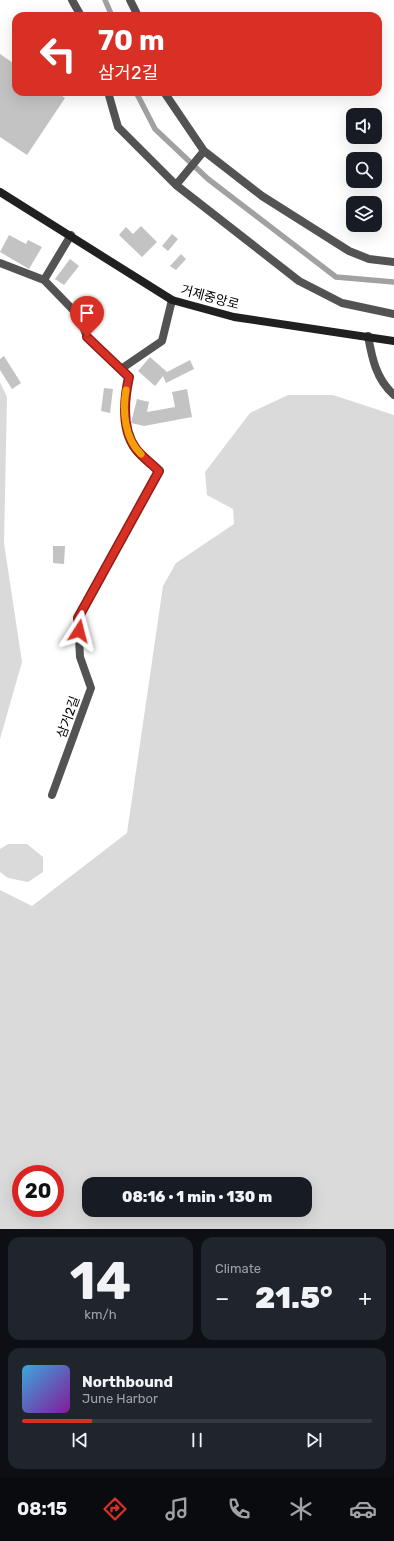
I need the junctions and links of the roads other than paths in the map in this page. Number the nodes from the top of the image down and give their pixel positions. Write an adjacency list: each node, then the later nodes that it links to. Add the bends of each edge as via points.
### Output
1 (72, 0): 3 (lane)
2 (130, 0): 4 (lane)
3 (79, 12)
4 (136, 12)
5 (109, 96): 8 (lane, via 118,127)
6 (167, 96): 7 (lane)
7 (204, 151): 8 (lane); 11 (lane, via 262,196 343,247 369,260)
8 (176, 185): 15 (lane, via 299,281 342,303)
9 (0, 192): 10 (main road, 거제중앙로)
10 (71, 235): 13 (lane); 14 (main road, 거제중앙로)
11 (394, 262)
12 (0, 263): 13 (lane, 삼거2길)
13 (44, 280): 18 (lane, 삼거2길, via 79,316 87,337)
14 (172, 300): 16 (main road, 거제중앙로, via 234,317); 18 (lane, via 162,342)
15 (394, 314)
16 (368, 336): 17 (main road, 거제중앙로); 19 (lane, via 373,364)
17 (394, 340)
18 (121, 369): 20 (lane, 삼거2길, via 129,377 124,400 127,430 136,449 159,471 78,618 80,657 91,688)
19 (394, 395)
20 (52, 794)

